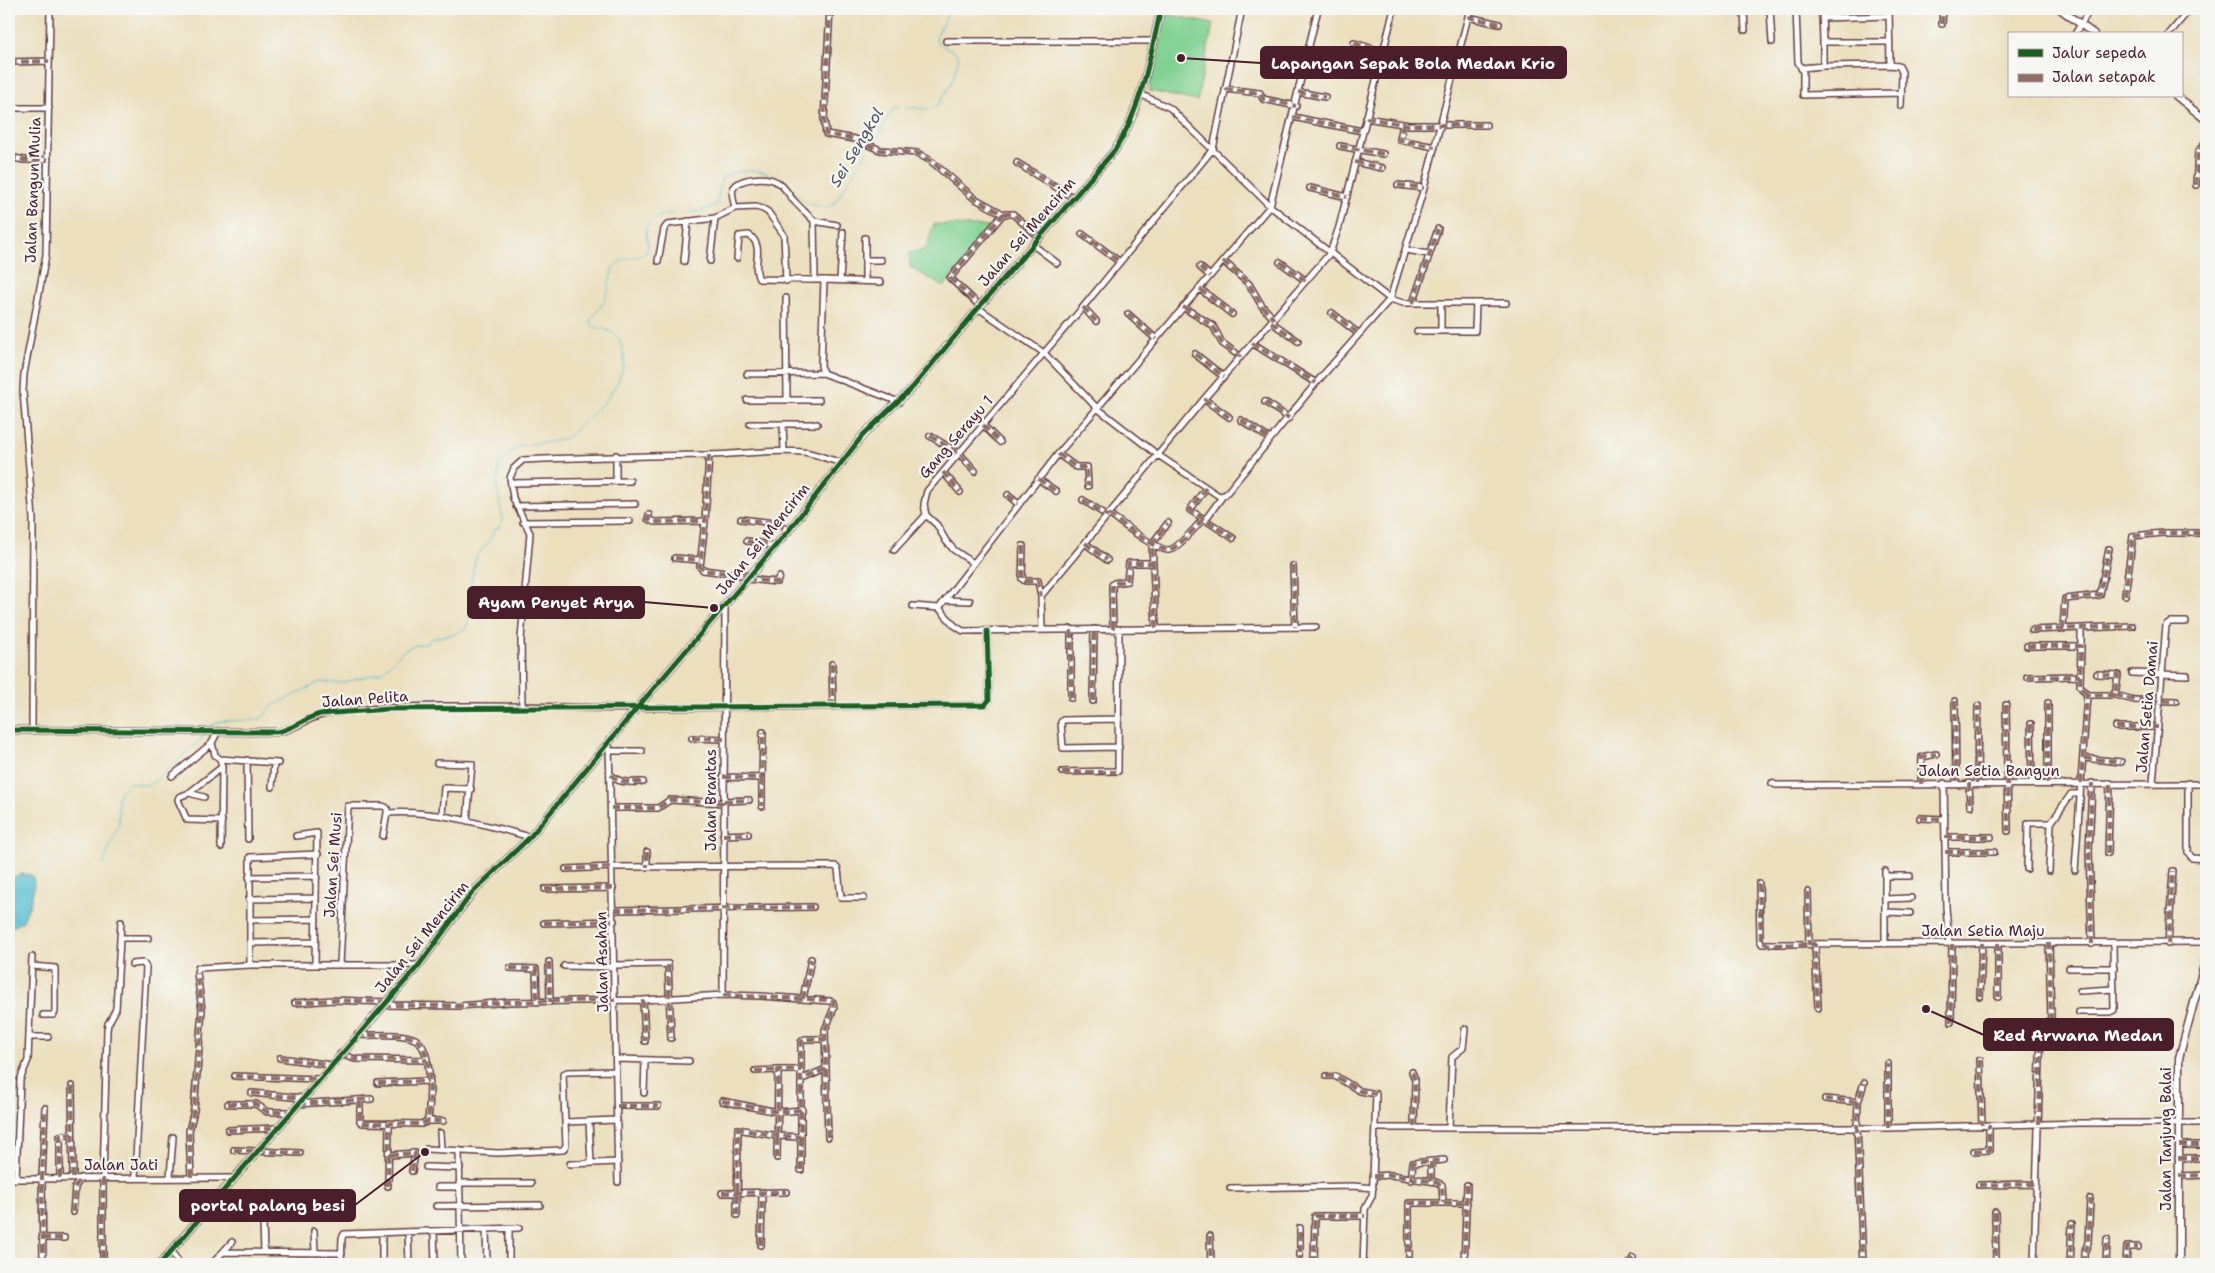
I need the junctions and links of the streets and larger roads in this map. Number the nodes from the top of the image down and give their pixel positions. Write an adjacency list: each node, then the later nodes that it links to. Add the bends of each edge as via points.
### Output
1 (50, 9): 36 (street, Jalan Bangun Mulia)
2 (830, 9): 82 (street, via 825,132 828,136 855,139 872,148 917,154 931,161 974,198)
3 (1162, 9): 28 (street, Jalan Sei Mencirim)
4 (1242, 9): 44 (street)
5 (1318, 9): 38 (street)
6 (1394, 9): 33 (street)
7 (1470, 9): 18 (street)
8 (1744, 9): 23 (street)
9 (1770, 9): 29 (street)
10 (1796, 9): 41 (street)
11 (1822, 9): 19 (street)
12 (1889, 9): 17 (street)
13 (1944, 9): 21 (street)
14 (2060, 9): 22 (street)
15 (2090, 9): 22 (street)
16 (2190, 9): 26 (street)
17 (1889, 16): 19 (street); 31 (street)
18 (1468, 17): 20 (street); 61 (street)
19 (1822, 18): 30 (street)
20 (1499, 24)
21 (1942, 24)
22 (2081, 24): 24 (street); 25 (street)
23 (1745, 30)
24 (2077, 32)
25 (2091, 32)
26 (2170, 32)
27 (946, 41): 28 (street)
28 (1154, 41): 47 (street, Jalan Sei Mencirim)
29 (1772, 42)
30 (1823, 42): 31 (street); 40 (street)
31 (1889, 42): 39 (street)
32 (1354, 43): 33 (street)
33 (1384, 52): 34 (street); 57 (street)
34 (1426, 57)
35 (1270, 59): 38 (street)
36 (49, 61): 37 (street); 55 (street, Jalan Bangun Mulia)
37 (10, 62)
38 (1305, 64): 45 (street)
39 (1890, 65): 40 (street); 46 (street, via 1901,69)
40 (1823, 66): 41 (street)
41 (1801, 68): 48 (street)
42 (2206, 81): 43 (street)
43 (2206, 89)
44 (1225, 90): 52 (street, via 1260,93 1262,99); 66 (street)
45 (1298, 92): 49 (street); 52 (street)
46 (1900, 93): 48 (street); 53 (street)
47 (1140, 94): 66 (street, via 1170,108); 79 (street, Jalan Sei Mencirim, via 1115,150)
48 (1803, 95): 51 (street)
49 (1325, 97)
50 (2179, 98): 58 (street)
51 (1803, 103)
52 (1296, 106): 56 (street)
53 (1901, 106)
54 (9, 108): 55 (street)
55 (48, 108): 70 (street, Jalan Bangun Mulia)
56 (1293, 117): 62 (street); 80 (street)
57 (1366, 118): 59 (street); 62 (street)
58 (2206, 119)
59 (1403, 124): 61 (street); 65 (street, via 1400,140)
60 (1486, 125): 61 (street)
61 (1439, 126): 65 (street)
62 (1362, 131): 67 (street)
63 (2206, 141): 75 (street, via 2198,152)
64 (1340, 146): 67 (street)
65 (1435, 147): 77 (street)
66 (1213, 149): 80 (street); 103 (street, Gang Serayu 1)
67 (1358, 149): 68 (street); 71 (street)
68 (1383, 154)
69 (9, 157): 70 (street)
70 (48, 160): 261 (street, Jalan Bangun Mulia, via 46,255 23,391 33,519)
71 (1355, 162): 73 (street); 78 (street)
72 (1017, 163): 79 (street)
73 (1382, 168)
74 (1398, 185): 77 (street)
75 (2196, 185)
76 (1310, 188): 78 (street)
77 (1424, 188): 93 (street)
78 (1346, 197): 94 (street)
79 (1074, 198): 90 (street, Jalan Sei Mencirim)
80 (1270, 206): 94 (street); 102 (street)
81 (735, 208): 83 (street); 85 (street, via 732,192 735,186 755,179 774,180); 108 (street, via 763,209 782,231)
82 (1004, 214): 90 (street, via 1013,214); 122 (street, via 950,278)
83 (715, 218): 84 (street); 101 (street)
84 (688, 221): 97 (street, via 665,226); 100 (street)
85 (814, 221): 86 (street); 109 (street)
86 (837, 225)
87 (1438, 229): 95 (street)
88 (842, 232): 111 (street)
89 (1082, 234): 103 (street)
90 (1039, 237): 92 (street, Jalan Sei Mencirim)
91 (865, 238): 98 (street)
92 (1033, 245): 105 (street); 122 (street, Jalan Sei Mencirim)
93 (1407, 250): 95 (street); 117 (street)
94 (1330, 254): 113 (street); 117 (street)
95 (1428, 254): 118 (street)
96 (737, 258): 108 (street, via 739,236 749,235 758,247 759,279)
97 (658, 260)
98 (865, 260): 99 (street); 112 (street)
99 (881, 260)
100 (684, 261)
101 (710, 261)
102 (1223, 261): 107 (street); 129 (street, via 1245,280)
103 (1120, 262): 123 (street, Gang Serayu 1)
104 (1280, 262): 113 (street)
105 (1058, 263)
106 (1200, 266): 107 (street)
107 (1210, 276): 115 (street)
108 (786, 280): 109 (street)
109 (815, 280): 110 (street)
110 (824, 280): 111 (street); 140 (street, via 821,366)
111 (840, 280): 112 (street)
112 (864, 281): 114 (street)
113 (1306, 281): 129 (street)
114 (881, 282)
115 (1200, 288): 124 (street); 127 (street)
116 (786, 298): 139 (street)
117 (1390, 300): 118 (street); 132 (street)
118 (1413, 303): 121 (street)
119 (1476, 303): 120 (street); 121 (street); 131 (street, via 1476,331)
120 (1506, 303)
121 (1441, 304): 131 (street)
122 (979, 307): 136 (street); 148 (street, Jalan Sei Mencirim)
123 (1083, 307): 128 (street); 136 (street, Gang Serayu 1)
124 (1183, 307): 133 (street); 138 (street, via 1213,326 1222,342)
125 (1332, 313): 132 (street)
126 (1128, 314): 133 (street)
127 (1232, 314)
128 (1096, 320)
129 (1272, 320): 134 (street); 135 (street)
130 (1417, 331): 131 (street)
131 (1441, 331)
132 (1359, 334): 143 (street)
133 (1156, 339): 150 (street)
134 (1298, 341)
135 (1252, 344): 138 (street); 143 (street)
136 (1044, 353): 150 (street); 157 (street, Gang Serayu 1)
137 (1195, 354): 142 (street)
138 (1241, 357): 142 (street)
139 (786, 373): 140 (street); 141 (street); 146 (street)
140 (824, 373): 148 (street)
141 (747, 374)
142 (1224, 377): 144 (street)
143 (1316, 383): 152 (street)
144 (1204, 399): 151 (street); 166 (street)
145 (747, 400): 146 (street)
146 (787, 400): 147 (street)
147 (819, 400)
148 (899, 402): 167 (street, Jalan Sei Mencirim, via 864,435)
149 (1265, 402): 152 (street)
150 (1097, 408): 163 (street); 166 (street)
151 (1229, 417)
152 (1289, 418): 159 (street)
153 (1241, 420): 159 (street)
154 (750, 424): 155 (street)
155 (783, 424): 156 (street); 161 (street)
156 (817, 424)
157 (983, 425): 160 (street); 162 (street, Gang Serayu 1)
158 (930, 436): 162 (street)
159 (1270, 439): 179 (street)
160 (1000, 442)
161 (784, 451): 165 (street); 167 (street, via 814,453 826,460)
162 (959, 453): 168 (street); 169 (street, Gang Serayu 1)
163 (1058, 454): 170 (street); 174 (street, via 1076,467 1087,467)
164 (616, 455): 165 (street); 171 (street); 173 (street, via 523,460 514,468)
165 (709, 455): 191 (street)
166 (1158, 455): 175 (street); 187 (street)
167 (843, 462): 195 (street, Jalan Sei Mencirim)
168 (975, 471)
169 (943, 472): 177 (street); 186 (street, Gang Serayu 1, via 926,491)
170 (1038, 479): 176 (street); 182 (street)
171 (616, 481): 172 (street); 173 (street)
172 (630, 481)
173 (510, 483): 184 (street)
174 (1088, 486)
175 (1206, 488): 179 (street); 189 (street, via 1190,510)
176 (1056, 491)
177 (960, 492)
178 (1008, 495): 182 (street)
179 (1222, 497): 189 (street)
180 (1083, 500): 187 (street)
181 (635, 504): 184 (street)
182 (1018, 504): 208 (street)
183 (2206, 504): 190 (street)
184 (516, 506): 192 (street)
185 (649, 515): 191 (street, via 648,519 654,522)
186 (926, 515): 204 (street); 208 (street, via 954,550)
187 (1108, 515): 199 (street); 200 (street)
188 (740, 519): 195 (street, via 774,523)
189 (1204, 519): 197 (street); 200 (street, via 1170,550)
190 (2206, 520)
191 (705, 521): 206 (street)
192 (523, 522): 193 (street); 254 (street, via 530,533 530,546 521,639)
193 (630, 522)
194 (1168, 523): 200 (street)
195 (790, 530): 201 (street, Jalan Sei Mencirim)
196 (2206, 533): 213 (street, via 2133,536)
197 (1233, 538)
198 (747, 541): 201 (street)
199 (1085, 543): 207 (street); 214 (street)
200 (1152, 544): 209 (street)
201 (775, 546): 211 (street, Jalan Sei Mencirim)
202 (1024, 546): 214 (street, via 1022,579 1038,581)
203 (2109, 549): 229 (street, via 2100,595 2065,599)
204 (894, 550)
205 (675, 558): 206 (street)
206 (700, 560): 211 (street, via 701,569)
207 (1107, 560)
208 (972, 562): 215 (street)
209 (1152, 563): 222 (street); 228 (street, via 1129,563 1127,581 1112,585)
210 (1293, 566): 223 (street)
211 (748, 578): 212 (street, via 777,582); 217 (street, Jalan Sei Mencirim)
212 (779, 578)
213 (2126, 595)
214 (1041, 596): 225 (street)
215 (945, 600): 216 (street); 219 (street)
216 (970, 601)
217 (725, 606): 251 (street, Jalan Brantas); 255 (street, Jalan Sei Mencirim)
218 (913, 606): 219 (street)
219 (939, 608): 232 (street, via 958,629)
220 (2186, 622): 238 (street, Jalan Setia Damai, via 2166,625)
221 (2132, 626): 230 (street)
222 (1156, 628): 223 (street); 228 (street)
223 (1294, 628): 224 (street)
224 (1316, 628)
225 (1042, 629): 226 (street); 232 (street)
226 (1072, 629): 227 (street); 244 (street)
227 (1094, 629): 228 (street); 245 (street)
228 (1116, 629): 256 (street)
229 (2063, 629): 230 (street); 231 (street)
230 (2081, 629): 234 (street)
231 (2032, 630)
232 (987, 631): 253 (street, via 989,700 985,706)
233 (2027, 646): 234 (street)
234 (2081, 646): 240 (street)
235 (832, 664): 253 (street)
236 (2132, 673): 238 (street)
237 (2097, 674): 243 (street, via 2120,675)
238 (2162, 674): 239 (street); 247 (street, Jalan Setia Damai)
239 (2187, 675)
240 (2080, 676): 241 (street); 242 (street, via 2080,686)
241 (2028, 677)
242 (2087, 695): 243 (street); 272 (street)
243 (2115, 695): 247 (street)
244 (1071, 698)
245 (1093, 701)
246 (1955, 701): 286 (street)
247 (2160, 701): 248 (street); 259 (street, Jalan Setia Damai)
248 (2176, 701)
249 (2048, 703): 291 (street)
250 (2006, 705): 289 (street)
251 (725, 706): 253 (street); 255 (street); 265 (street, Jalan Brantas)
252 (1978, 706): 288 (street)
253 (833, 707)
254 (522, 708): 255 (street, Jalan Pelita); 262 (street, Jalan Pelita, via 388,708 330,712 310,717 281,732)
255 (637, 708): 266 (street, Jalan Sei Mencirim)
256 (1119, 719): 268 (street); 268 (street, via 1061,722 1063,748)
257 (2031, 724): 290 (street)
258 (2116, 727): 259 (street)
259 (2158, 727): 295 (street, Jalan Setia Damai)
260 (9, 730): 261 (street, Jalan Pelita)
261 (32, 730): 262 (street, Jalan Pelita)
262 (218, 731): 267 (street)
263 (763, 732): 282 (street)
264 (692, 738): 265 (street)
265 (724, 739): 281 (street, Jalan Brantas)
266 (609, 742): 269 (street, Jalan Asahan); 321 (street, Jalan Sei Mencirim)
267 (212, 743): 273 (street, via 215,755); 280 (street)
268 (1119, 746): 278 (street, via 1119,769 1116,772)
269 (611, 751): 270 (street); 279 (street, Jalan Asahan)
270 (642, 751)
271 (1936, 754): 297 (street, via 1922,757)
272 (2084, 758): 275 (street); 292 (street)
273 (220, 759): 274 (street); 277 (street)
274 (247, 760): 299 (street, via 276,763); 324 (street)
275 (2120, 762)
276 (437, 764): 300 (street, via 472,764)
277 (222, 767): 301 (street); 313 (street)
278 (1062, 772)
279 (611, 775): 283 (street, via 617,780); 308 (street, Jalan Asahan)
280 (172, 776)
281 (723, 777): 282 (street); 305 (street, Jalan Brantas)
282 (762, 778): 306 (street)
283 (643, 782)
284 (1772, 783): 297 (street, Jalan Setia Bangun)
285 (1944, 783): 286 (street, Jalan Setia Bangun); 297 (street, Jalan Setia Bangun); 312 (street)
286 (1956, 783): 287 (street, Jalan Setia Bangun)
287 (1969, 783): 288 (street, Jalan Setia Bangun); 307 (street)
288 (1977, 783): 289 (street, Jalan Setia Bangun)
289 (2006, 783): 290 (street, Jalan Setia Bangun); 316 (street)
290 (2032, 783): 291 (street, Jalan Setia Bangun)
291 (2048, 783): 292 (street, Jalan Setia Bangun)
292 (2081, 783): 293 (street, Jalan Setia Bangun); 302 (street)
293 (2092, 783): 294 (street, Jalan Setia Bangun); 372 (street, via 2089,851)
294 (2110, 783): 295 (street, Jalan Setia Bangun); 329 (street)
295 (2153, 783): 296 (street, Jalan Setia Bangun)
296 (2188, 783): 298 (street, Jalan Setia Bangun); 331 (street, via 2188,852 2192,858)
297 (1921, 784)
298 (2206, 784)
299 (272, 787)
300 (470, 789): 310 (street, via 444,788); 314 (street)
301 (189, 793): 303 (street); 313 (street, via 178,800 187,820)
302 (2080, 794): 315 (street, via 2071,794); 338 (street)
303 (204, 796)
304 (749, 800): 305 (street)
305 (724, 802): 308 (street, via 670,800 658,808); 318 (street, Jalan Brantas)
306 (762, 806)
307 (1970, 806)
308 (611, 808): 333 (street, Jalan Asahan)
309 (387, 812): 310 (street, Jalan Sei Musi); 320 (street); 382 (street, Jalan Sei Musi, via 383,806 352,805 346,809)
310 (442, 816): 314 (street, Jalan Sei Musi)
311 (1920, 818): 312 (street)
312 (1944, 819): 322 (street)
313 (222, 821): 325 (street)
314 (467, 821): 321 (street, Jalan Sei Musi)
315 (2051, 823): 336 (street, via 2028,823); 337 (street)
316 (2008, 830)
317 (748, 834): 318 (street)
318 (723, 835): 332 (street, Jalan Brantas)
319 (296, 836): 330 (street, via 317,833)
320 (383, 836)
321 (530, 837): 384 (street, Jalan Sei Mencirim, via 472,893)
322 (1945, 837): 323 (street); 327 (street)
323 (1991, 838)
324 (248, 839)
325 (221, 847)
326 (647, 852): 334 (street)
327 (1945, 852): 328 (street); 371 (street)
328 (1994, 852)
329 (2108, 853)
330 (318, 854): 340 (street); 342 (street, via 252,856 249,859)
331 (2206, 859)
332 (724, 866): 334 (street); 348 (street, via 835,866 841,898); 353 (street, Jalan Brantas)
333 (613, 867): 334 (street); 335 (street); 344 (street, Jalan Asahan)
334 (647, 867)
335 (566, 869)
336 (2027, 869)
337 (2049, 870)
338 (2075, 870)
339 (2173, 871): 374 (street)
340 (317, 876): 342 (street); 347 (street)
341 (1910, 876): 351 (street, via 1885,873)
342 (249, 877): 350 (street)
343 (1758, 884): 375 (street, Jalan Setia Maju, via 1760,942)
344 (614, 888): 345 (street); 354 (street, Jalan Asahan)
345 (545, 889)
346 (1808, 892): 375 (street)
347 (316, 898): 350 (street); 357 (street)
348 (864, 898)
349 (1911, 898): 351 (street)
350 (250, 899): 358 (street)
351 (1885, 899): 355 (street)
352 (814, 907): 353 (street)
353 (723, 908): 354 (street); 393 (street, Jalan Brantas)
354 (614, 910): 359 (street, Jalan Asahan)
355 (1885, 912): 356 (street); 370 (street)
356 (1910, 913)
357 (316, 919): 358 (street); 364 (street)
358 (250, 920): 366 (street)
359 (614, 921): 361 (street); 387 (street, Jalan Asahan)
360 (121, 922): 362 (street)
361 (544, 924)
362 (120, 938): 363 (street); 508 (street, via 116,1009 107,1030)
363 (148, 938)
364 (314, 942): 366 (street); 381 (street)
365 (2206, 942): 374 (street, Jalan Setia Maju)
366 (250, 943): 383 (street)
367 (1982, 943): 368 (street, Jalan Setia Maju); 371 (street, Jalan Setia Maju); 394 (street)
368 (1998, 943): 369 (street, Jalan Setia Maju); 395 (street)
369 (2049, 943): 372 (street, Jalan Setia Maju); 462 (street, via 2051,1018 2041,1026)
370 (1885, 944): 371 (street, Jalan Setia Maju); 375 (street, Jalan Setia Maju)
371 (1950, 944): 407 (street)
372 (2092, 944): 373 (street, Jalan Setia Maju)
373 (2113, 944): 374 (street, Jalan Setia Maju); 390 (street)
374 (2168, 944)
375 (1812, 945): 404 (street)
376 (32, 957): 385 (street)
377 (2206, 958): 460 (street, Jalan Tanjung Balai, via 2179,1058)
378 (811, 959): 397 (street)
379 (549, 962): 401 (street)
380 (132, 964): 509 (street, via 143,963 146,966)
381 (315, 964): 382 (street); 383 (street)
382 (340, 964): 384 (street)
383 (250, 965): 504 (street, via 204,966 197,971 202,1010 194,1110 189,1131)
384 (419, 965): 403 (street, Jalan Sei Mencirim)
385 (32, 966): 406 (street, via 56,968 55,1012); 410 (street)
386 (564, 966): 387 (street)
387 (614, 966): 396 (street, via 668,964); 398 (street, Jalan Asahan)
388 (510, 968): 400 (street, via 536,969)
389 (2069, 968): 390 (street)
390 (2114, 968): 391 (street)
391 (2114, 989): 392 (street); 405 (street, via 2113,1011)
392 (2080, 991)
393 (723, 995): 396 (street); 397 (street)
394 (1980, 996)
395 (1998, 997)
396 (669, 998): 399 (street); 412 (street)
397 (803, 999): 413 (street, via 833,1002)
398 (615, 1000): 399 (street); 401 (street); 417 (street, Jalan Asahan)
399 (644, 1000): 414 (street)
400 (537, 1002): 401 (street); 403 (street, via 430,1006)
401 (550, 1002)
402 (295, 1003): 403 (street, via 332,1000)
403 (385, 1004): 409 (street, Jalan Sei Mencirim)
404 (1818, 1008)
405 (2079, 1012)
406 (43, 1015)
407 (1950, 1022)
408 (1465, 1029): 466 (street, via 1463,1048 1452,1061)
409 (357, 1035): 415 (street, Jalan Sei Mencirim); 418 (street, via 414,1039 422,1046)
410 (29, 1037): 411 (street); 512 (street, via 28,1060 20,1080)
411 (48, 1037)
412 (671, 1038)
413 (825, 1039): 424 (street); 426 (street, via 801,1041)
414 (645, 1041)
415 (340, 1054): 418 (street, via 355,1058); 422 (street, Jalan Sei Mencirim)
416 (280, 1058): 422 (street)
417 (616, 1059): 419 (street); 427 (street, Jalan Asahan)
418 (427, 1060): 434 (street)
419 (645, 1060): 421 (street); 439 (street)
420 (1980, 1060): 463 (street)
421 (689, 1061)
422 (332, 1064): 432 (street, Jalan Sei Mencirim)
423 (1888, 1064): 470 (street)
424 (826, 1069): 433 (street); 477 (street)
425 (778, 1070): 426 (street); 428 (street); 453 (street)
426 (801, 1070): 433 (street)
427 (616, 1071): 448 (street, Jalan Asahan); 458 (street, via 565,1073)
428 (755, 1071)
429 (1412, 1072): 465 (street, via 1415,1080)
430 (235, 1076): 432 (street)
431 (1326, 1076): 468 (street, via 1335,1076 1360,1091 1375,1093)
432 (319, 1079): 440 (street, Jalan Sei Mencirim)
433 (802, 1079): 451 (street)
434 (428, 1081): 435 (street); 455 (street)
435 (378, 1083)
436 (1864, 1083): 445 (street)
437 (72, 1086): 473 (street)
438 (252, 1093): 440 (street)
439 (644, 1093)
440 (302, 1098): 447 (street, Jalan Sei Mencirim)
441 (371, 1099): 443 (street)
442 (1825, 1099): 445 (street)
443 (360, 1100): 447 (street); 459 (street, via 361,1123)
444 (722, 1101): 453 (street)
445 (1858, 1102): 469 (street)
446 (228, 1104): 452 (street, via 256,1104 270,1112)
447 (298, 1104): 452 (street, Jalan Sei Mencirim)
448 (617, 1106): 449 (street); 454 (street, Jalan Asahan)
449 (658, 1106)
450 (45, 1108): 513 (street)
451 (802, 1110): 453 (street); 476 (street)
452 (290, 1112): 467 (street, Jalan Sei Mencirim)
453 (778, 1112): 474 (street)
454 (617, 1120): 457 (street); 492 (street, Jalan Asahan)
455 (428, 1121): 456 (street); 459 (street, via 421,1124)
456 (443, 1121)
457 (589, 1121): 458 (street); 494 (street)
458 (565, 1122): 484 (street, via 566,1145 563,1150 498,1153)
459 (388, 1123): 487 (street)
460 (2179, 1123): 461 (street); 462 (street); 478 (street, Jalan Tanjung Balai)
461 (2206, 1123)
462 (2039, 1124): 464 (street); 518 (street)
463 (1982, 1125): 464 (street); 470 (street)
464 (1989, 1125): 485 (street, via 1989,1150)
465 (1414, 1127): 466 (street); 468 (street)
466 (1449, 1127): 469 (street)
467 (277, 1128): 471 (street); 483 (street, Jalan Sei Mencirim)
468 (1375, 1128): 501 (street)
469 (1857, 1128): 470 (street); 585 (street)
470 (1888, 1128)
471 (228, 1130)
472 (440, 1133): 481 (street)
473 (72, 1134): 505 (street, via 60,1137); 506 (street)
474 (777, 1136): 476 (street); 488 (street); 527 (street, via 738,1129)
475 (173, 1137): 503 (street)
476 (801, 1137): 498 (street)
477 (828, 1137)
478 (2179, 1145): 479 (street); 489 (street, Jalan Tanjung Balai)
479 (2203, 1145)
480 (427, 1149): 481 (street)
481 (441, 1149): 484 (street)
482 (234, 1150): 483 (street)
483 (258, 1150): 486 (street); 510 (street, Jalan Sei Mencirim)
484 (459, 1150): 497 (street)
485 (1974, 1151)
486 (300, 1153)
487 (390, 1154): 499 (street, via 415,1153); 521 (street)
488 (777, 1158)
489 (2178, 1158): 490 (street); 502 (street, Jalan Tanjung Balai)
490 (2206, 1158)
491 (1444, 1160): 493 (street)
492 (618, 1162): 494 (street); 516 (street, Jalan Asahan)
493 (1431, 1162): 514 (street, via 1413,1163); 515 (street)
494 (591, 1163): 495 (street)
495 (570, 1164)
496 (426, 1167): 497 (street)
497 (460, 1168): 519 (street)
498 (801, 1170)
499 (412, 1171)
500 (2206, 1175): 502 (street)
501 (1374, 1176): 514 (street, via 1391,1175); 525 (street)
502 (2179, 1176): 592 (street, Jalan Tanjung Balai)
503 (170, 1177): 504 (street, Jalan Jati); 509 (street, Jalan Jati)
504 (191, 1177): 510 (street, Jalan Jati)
505 (60, 1178): 506 (street, Jalan Jati); 513 (street, Jalan Jati)
506 (72, 1178): 507 (street, Jalan Jati)
507 (80, 1178): 508 (street, Jalan Jati); 537 (street, via 75,1187)
508 (102, 1178): 509 (street, Jalan Jati); 567 (street)
509 (135, 1178)
510 (233, 1178): 536 (street, Jalan Sei Mencirim)
511 (9, 1179): 512 (street, Jalan Jati)
512 (16, 1179): 513 (street, Jalan Jati)
513 (42, 1179): 554 (street)
514 (1411, 1180): 515 (street)
515 (1431, 1181): 531 (street, via 1442,1185)
516 (618, 1182)
517 (532, 1183): 519 (street)
518 (2036, 1184): 520 (street); 587 (street)
519 (459, 1185): 523 (street); 535 (street)
520 (1979, 1185)
521 (388, 1186)
522 (1468, 1186): 532 (street)
523 (438, 1187)
524 (1230, 1188): 525 (street)
525 (1373, 1188): 541 (street)
526 (722, 1192): 527 (street)
527 (737, 1192): 528 (street); 539 (street)
528 (762, 1192): 529 (street); 558 (street)
529 (786, 1192)
530 (2090, 1199): 589 (street)
531 (1443, 1203): 532 (street); 582 (street, via 1408,1204)
532 (1466, 1203): 583 (street)
533 (540, 1205): 535 (street)
534 (436, 1206): 535 (street)
535 (461, 1206): 548 (street)
536 (208, 1210): 540 (street, via 228,1217); 560 (street, Jalan Sei Mencirim)
537 (74, 1212)
538 (1995, 1212): 586 (street)
539 (737, 1215)
540 (298, 1216)
541 (1365, 1216): 580 (street, via 1315,1216); 581 (street)
542 (263, 1222): 562 (street)
543 (2072, 1224): 588 (street)
544 (519, 1228): 547 (street)
545 (1300, 1228): 579 (street)
546 (486, 1229): 547 (street); 548 (street); 576 (street)
547 (509, 1229): 577 (street)
548 (462, 1230): 551 (street); 575 (street)
549 (314, 1231): 563 (street)
550 (408, 1232): 551 (street); 552 (street); 573 (street)
551 (434, 1232): 574 (street)
552 (382, 1233): 564 (street, via 344,1234); 572 (street)
553 (1210, 1236): 578 (street)
554 (42, 1238): 555 (street); 566 (street)
555 (64, 1238)
556 (2107, 1240): 590 (street)
557 (232, 1242): 561 (street)
558 (761, 1245)
559 (2138, 1247): 591 (street, via 2127,1247)
560 (171, 1250): 568 (street, Jalan Sei Mencirim); 569 (street)
561 (223, 1252): 562 (street); 570 (street)
562 (264, 1252): 563 (street)
563 (315, 1252): 564 (street)
564 (342, 1253): 571 (street)
565 (1633, 1258): 584 (street)
566 (43, 1264)
567 (103, 1264)
568 (160, 1264)
569 (179, 1264)
570 (212, 1264)
571 (341, 1264)
572 (382, 1264)
573 (409, 1264)
574 (435, 1264)
575 (461, 1264)
576 (487, 1264)
577 (509, 1264)
578 (1211, 1264)
579 (1300, 1264)
580 (1314, 1264)
581 (1363, 1264)
582 (1409, 1264)
583 (1464, 1264)
584 (1630, 1264)
585 (1863, 1264)
586 (1996, 1264)
587 (2034, 1264)
588 (2070, 1264)
589 (2084, 1264)
590 (2106, 1264)
591 (2126, 1264)
592 (2179, 1264)

